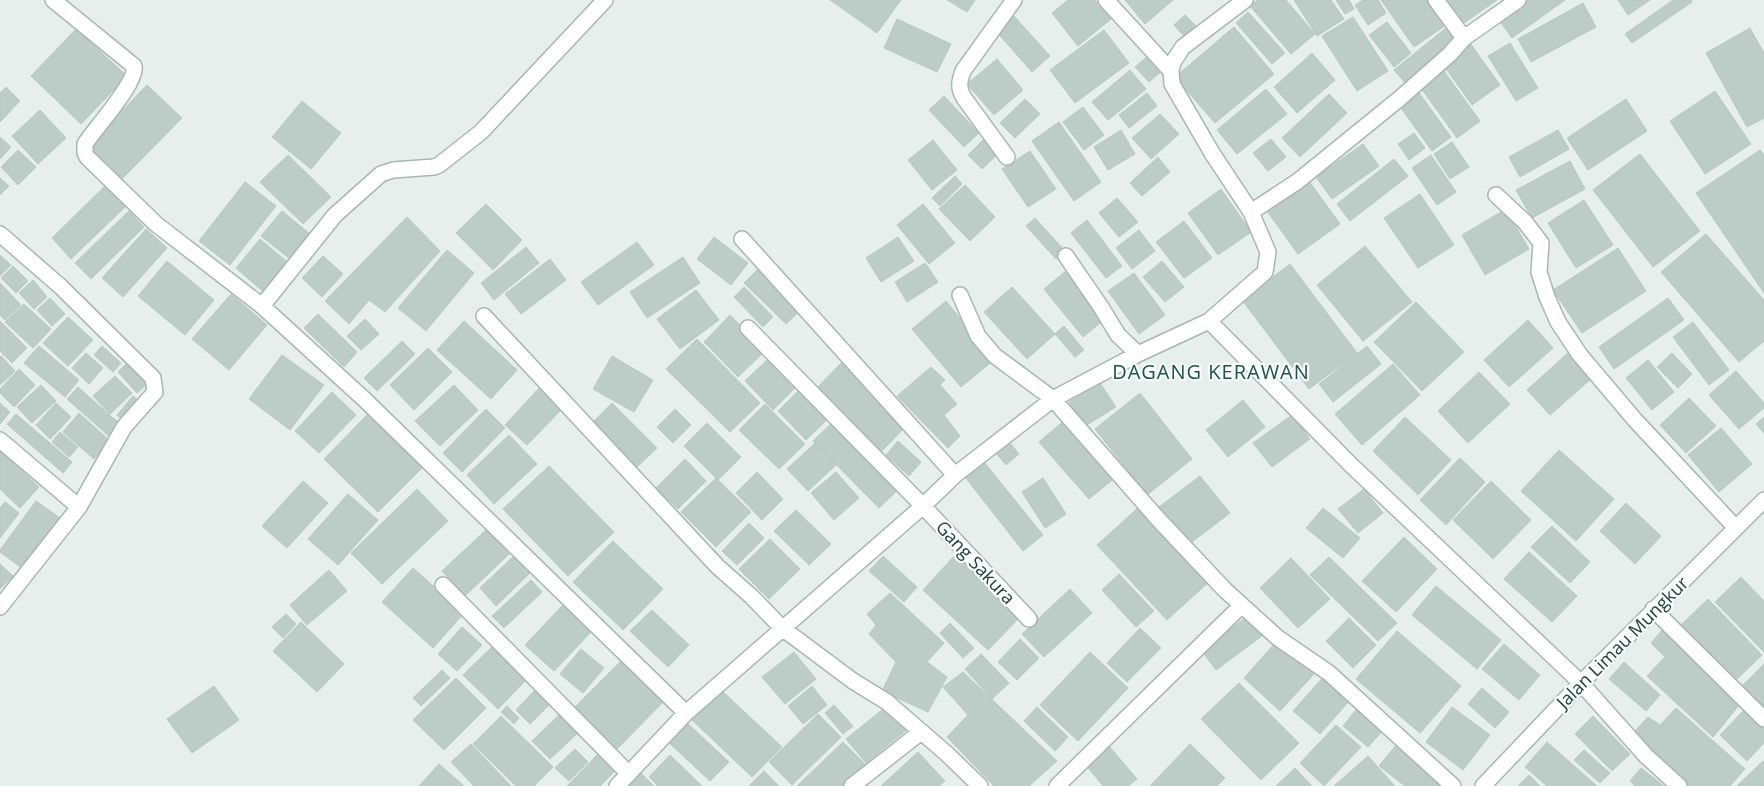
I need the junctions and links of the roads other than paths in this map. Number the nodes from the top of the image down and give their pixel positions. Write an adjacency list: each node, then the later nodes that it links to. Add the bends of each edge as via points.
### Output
1 (53, 0): 17 (street, via 135,69 125,91 85,144 87,157 156,224)
2 (605, 0): 17 (street, via 481,132 439,165 381,174 335,215)
3 (1014, 0): 10 (street, via 963,71 959,89)
4 (1106, 0): 9 (street)
5 (1245, 0): 9 (street, via 1183,47)
6 (1436, 0): 8 (street)
7 (1518, 0): 8 (street)
8 (1464, 38): 12 (street, via 1391,106 1298,181)
9 (1171, 71): 12 (street, via 1172,84)
10 (1007, 157)
11 (1496, 195): 28 (street, via 1525,222 1541,243 1539,272 1547,297 1558,322 1580,355 1635,420)
12 (1251, 212): 19 (street, via 1268,252 1265,272)
13 (0, 234): 27 (street, via 61,287 154,381 154,392 124,427)
14 (742, 239): 24 (street)
15 (1066, 256): 21 (street, via 1118,335)
16 (960, 295): 22 (street, via 978,336 995,356)
17 (262, 306): 36 (street, via 364,399)
18 (484, 316): 34 (street, via 718,567)
19 (1209, 321): 21 (street); 35 (street, via 1351,465)
20 (748, 328): 26 (street, Gang Sakura)
21 (1138, 354): 22 (street)
22 (1053, 399): 24 (street); 30 (street, via 1159,520)
23 (0, 440): 27 (street)
24 (955, 475): 26 (street)
25 (1764, 500): 28 (street, Jalan Limau Mungkur)
26 (923, 506): 33 (street, Gang Sakura); 34 (street)
27 (79, 507): 31 (street)
28 (1736, 528): 32 (street, Jalan Limau Mungkur)
29 (443, 585): 39 (street)
30 (1241, 606): 43 (street); 44 (street, via 1278,638 1329,673)
31 (0, 607)
32 (1654, 609): 35 (street, Jalan Limau Mungkur); 37 (street)
33 (1029, 619)
34 (782, 628): 36 (street); 38 (street, via 887,702)
35 (1580, 683): 45 (street, Jalan Limau Mungkur); 46 (street, via 1646,756)
36 (686, 713): 39 (street)
37 (1764, 719)
38 (921, 732): 41 (street); 42 (street)
39 (629, 774): 40 (street)
40 (616, 786)
41 (852, 786)
42 (980, 786)
43 (1057, 786)
44 (1454, 786)
45 (1485, 786)
46 (1679, 786)

